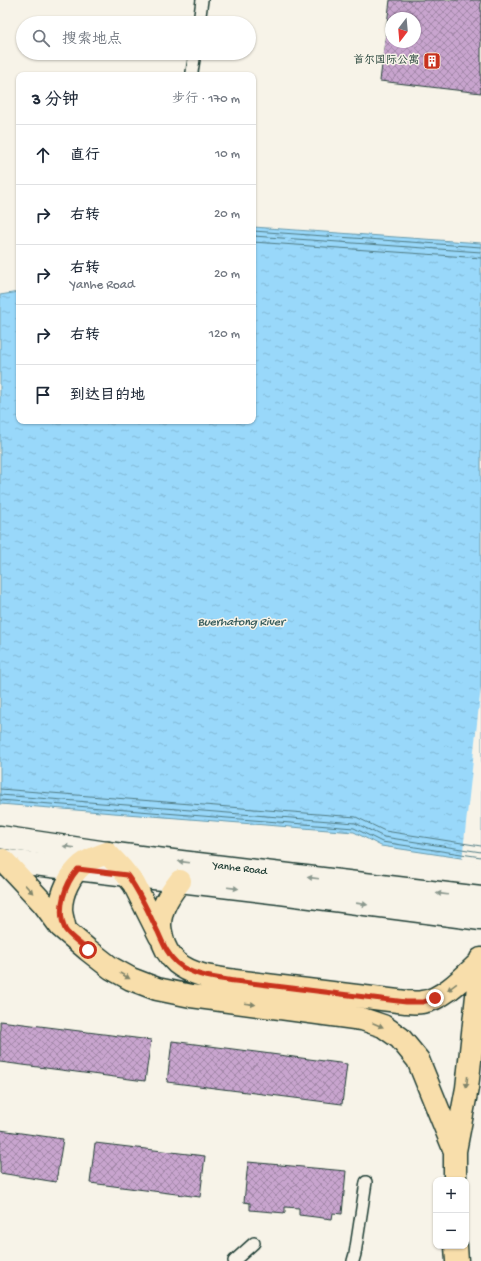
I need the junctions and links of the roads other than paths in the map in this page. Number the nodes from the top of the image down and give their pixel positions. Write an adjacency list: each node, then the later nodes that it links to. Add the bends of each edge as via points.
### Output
1 (202, 0): 2 (lane)
2 (200, 16)
3 (194, 60): 4 (lane)
4 (192, 72)
5 (0, 838): 6 (main road, Yanhe Road, one-way to 5)
6 (107, 853): 8 (main road, via 82,864); 9 (main road); 11 (main road, Yanhe Road, one-way to 6)
7 (1, 864): 8 (main road, Yanhe Road); 13 (main road, one-way to 13, via 44,904)
8 (78, 869): 9 (main road, Yanhe Road); 13 (main road, via 72,876 63,898 61,908)
9 (127, 875): 10 (main road, Yanhe Road); 14 (main road)
10 (180, 881): 12 (main road, Yanhe Road, one-way to 12); 14 (main road, via 171,892 162,914 160,925)
11 (481, 898)
12 (481, 919)
13 (65, 930): 16 (main road, one-way to 16, via 111,968 131,980 158,990 362,1018 383,1026 400,1038 418,1060)
14 (163, 942): 15 (main road, one-way to 14, via 454,986 435,998 423,1002 406,1002 208,976 178,964 168,953)
15 (481, 960): 16 (main road, one-way to 16, via 467,1088)
16 (455, 1151): 17 (main road)
17 (455, 1177)
18 (366, 1182): 22 (lane)
19 (254, 1243): 21 (lane)
20 (456, 1249): 23 (main road)
21 (234, 1261)
22 (353, 1261)
23 (457, 1261)

